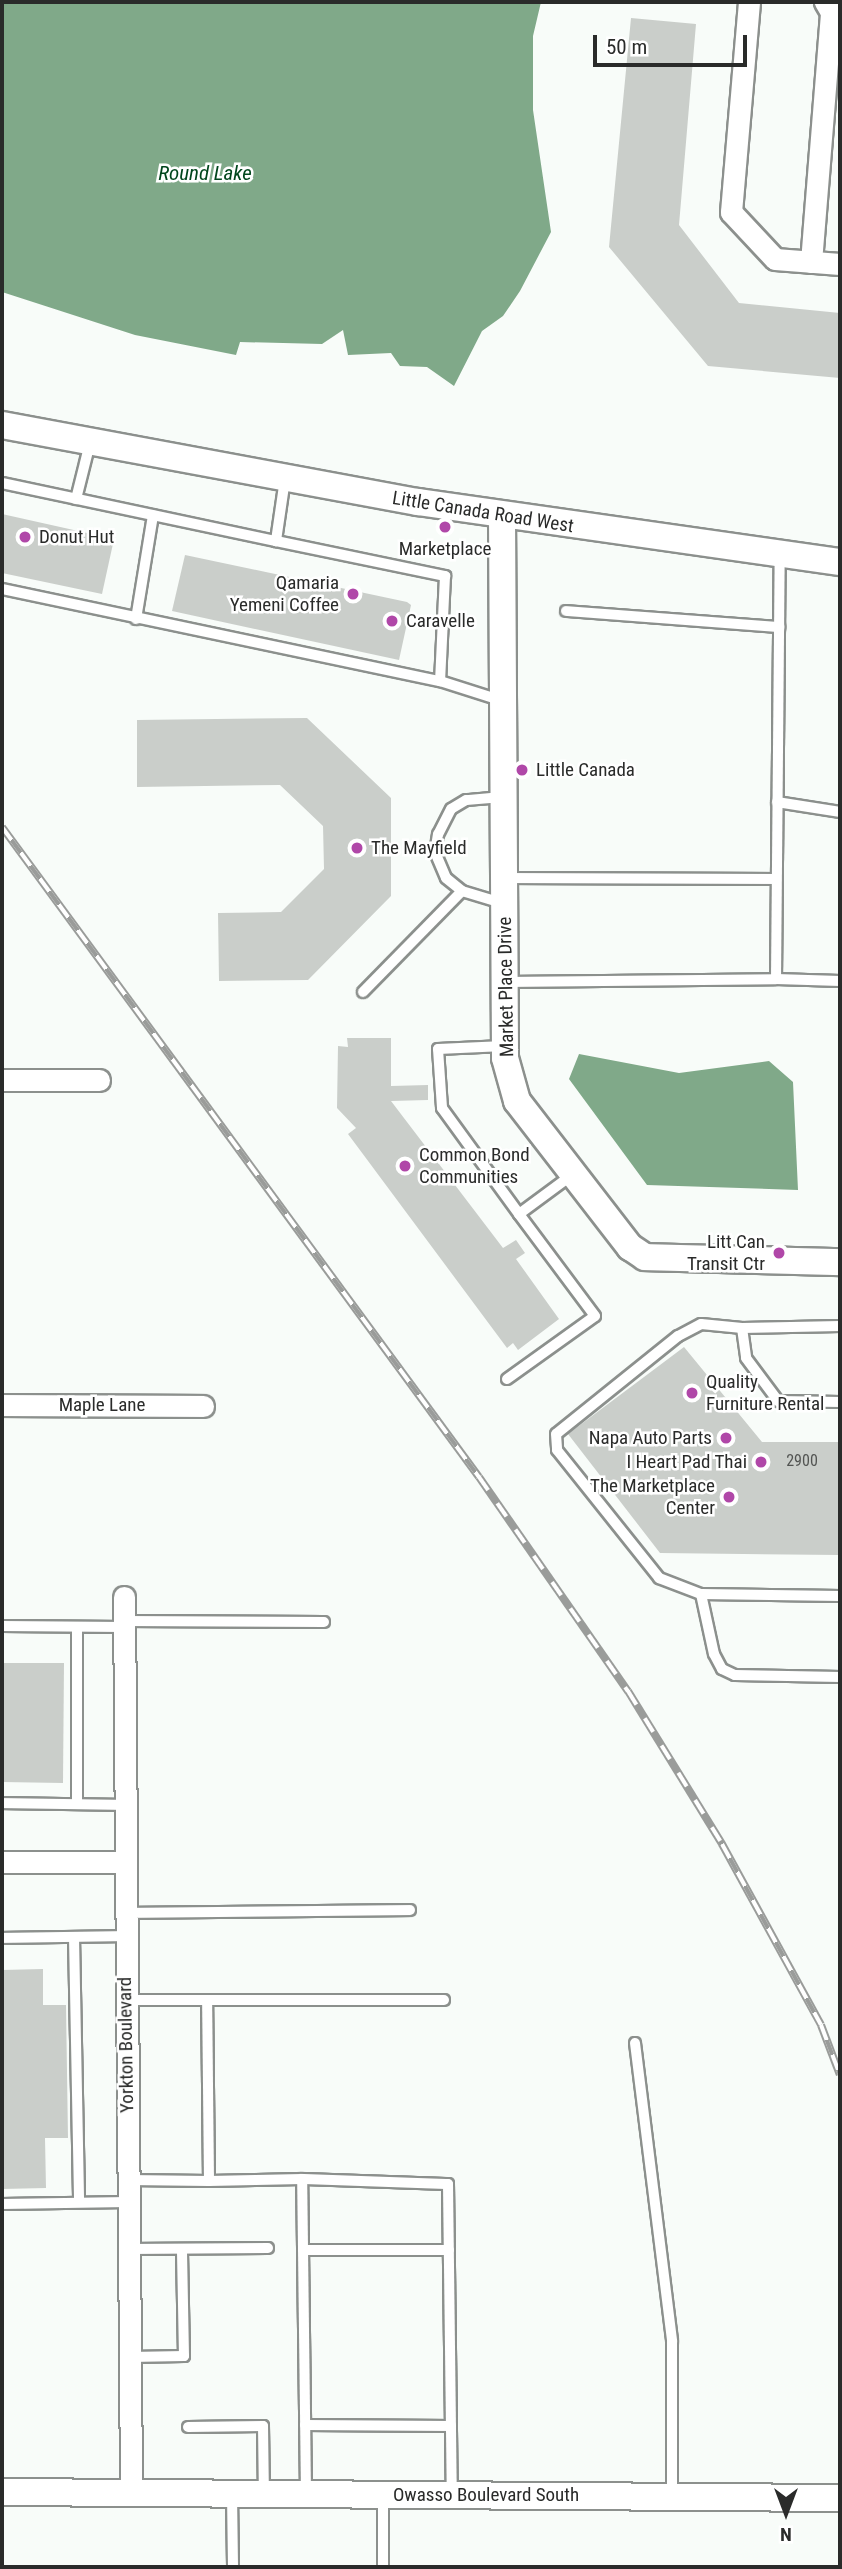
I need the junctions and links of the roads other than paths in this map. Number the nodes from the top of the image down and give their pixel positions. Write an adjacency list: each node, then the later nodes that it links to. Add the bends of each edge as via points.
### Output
1 (750, 2): 3 (street, via 732,212 775,259)
2 (825, 2): 3 (street, via 831,12)
3 (811, 262): 4 (street)
4 (840, 264)
5 (2, 425): 6 (street, Little Canada Road West)
6 (90, 443): 7 (street, Little Canada Road West); 9 (lane)
7 (285, 479): 11 (street, Little Canada Road West); 12 (lane)
8 (2, 483): 9 (lane)
9 (76, 499): 10 (lane)
10 (153, 515): 12 (lane); 17 (lane)
11 (502, 515): 13 (street, Little Canada Road West); 20 (street, Market Place Drive)
12 (276, 541): 19 (lane, via 445,576)
13 (780, 554): 14 (street, Little Canada Road West); 18 (lane)
14 (840, 562)
15 (2, 589): 17 (lane)
16 (566, 611): 18 (lane)
17 (136, 619): 19 (lane)
18 (779, 627): 22 (lane)
19 (440, 681): 20 (lane)
20 (503, 701): 21 (street, Market Place Drive)
21 (504, 796): 25 (lane, via 466,800 451,809 444,821 435,852 446,878); 26 (street, Market Place Drive)
22 (777, 802): 23 (lane); 24 (lane)
23 (840, 812)
24 (776, 879): 26 (lane); 27 (lane)
25 (462, 891): 26 (lane); 30 (lane)
26 (505, 891): 29 (street, Market Place Drive)
27 (776, 979): 28 (lane); 29 (lane)
28 (840, 981)
29 (505, 982): 31 (street, Market Place Drive)
30 (363, 992)
31 (505, 1046): 34 (street, Market Place Drive, via 516,1101); 35 (lane, via 438,1049 442,1108)
32 (2, 1080): 33 (street)
33 (99, 1080)
34 (573, 1174): 35 (lane); 36 (street, Market Place Drive, via 629,1247 645,1257)
35 (519, 1214): 39 (lane, via 595,1316)
36 (840, 1262)
37 (840, 1326): 38 (lane)
38 (742, 1328): 40 (lane, via 746,1358 778,1402); 43 (lane, via 701,1324 678,1336 556,1434 557,1450 659,1578)
39 (507, 1379)
40 (840, 1402)
41 (2, 1405): 42 (street, Maple Lane)
42 (203, 1406)
43 (701, 1594): 44 (lane); 50 (lane, via 714,1654 722,1669 735,1675)
44 (840, 1596)
45 (124, 1597): 47 (street, Yorkton Boulevard)
46 (324, 1622): 47 (lane)
47 (124, 1624): 49 (lane); 53 (street, Yorkton Boulevard)
48 (2, 1626): 49 (lane)
49 (77, 1627): 52 (lane)
50 (840, 1677)
51 (2, 1803): 52 (lane)
52 (77, 1804): 53 (lane)
53 (124, 1805): 55 (street, Yorkton Boulevard)
54 (2, 1862): 55 (street)
55 (124, 1862): 57 (street, Yorkton Boulevard)
56 (410, 1910): 57 (lane)
57 (125, 1913): 58 (street, Yorkton Boulevard)
58 (125, 1936): 59 (lane); 61 (street, Yorkton Boulevard)
59 (74, 1937): 60 (lane); 68 (lane)
60 (2, 1938)
61 (126, 2000): 62 (lane); 66 (street, Yorkton Boulevard)
62 (208, 2000): 63 (lane); 67 (lane)
63 (444, 2000)
64 (635, 2043): 87 (lane, via 671,2342)
65 (302, 2179): 67 (lane); 74 (lane); 75 (lane, via 448,2185)
66 (128, 2180): 67 (lane); 69 (street, Yorkton Boulevard)
67 (209, 2181)
68 (79, 2202): 69 (lane); 70 (lane)
69 (128, 2202): 72 (street, Yorkton Boulevard)
70 (2, 2204)
71 (268, 2248): 73 (lane)
72 (128, 2249): 73 (lane); 76 (street, Yorkton Boulevard)
73 (183, 2249): 76 (lane, via 184,2356)
74 (303, 2250): 75 (lane); 77 (lane)
75 (449, 2250): 78 (lane)
76 (130, 2357): 81 (street, Yorkton Boulevard)
77 (306, 2425): 78 (lane); 84 (lane)
78 (451, 2426): 86 (lane)
79 (188, 2427): 83 (lane, via 263,2426)
80 (2, 2493): 81 (street, Owasso Boulevard South)
81 (131, 2493): 82 (street, Owasso Boulevard South)
82 (232, 2494): 83 (street, Owasso Boulevard South); 89 (lane)
83 (264, 2494): 84 (street, Owasso Boulevard South)
84 (306, 2494): 85 (street, Owasso Boulevard South)
85 (383, 2495): 86 (street, Owasso Boulevard South); 90 (lane)
86 (452, 2495): 87 (street, Owasso Boulevard South)
87 (671, 2497): 88 (street, Owasso Boulevard South)
88 (840, 2498)
89 (233, 2567)
90 (383, 2567)

